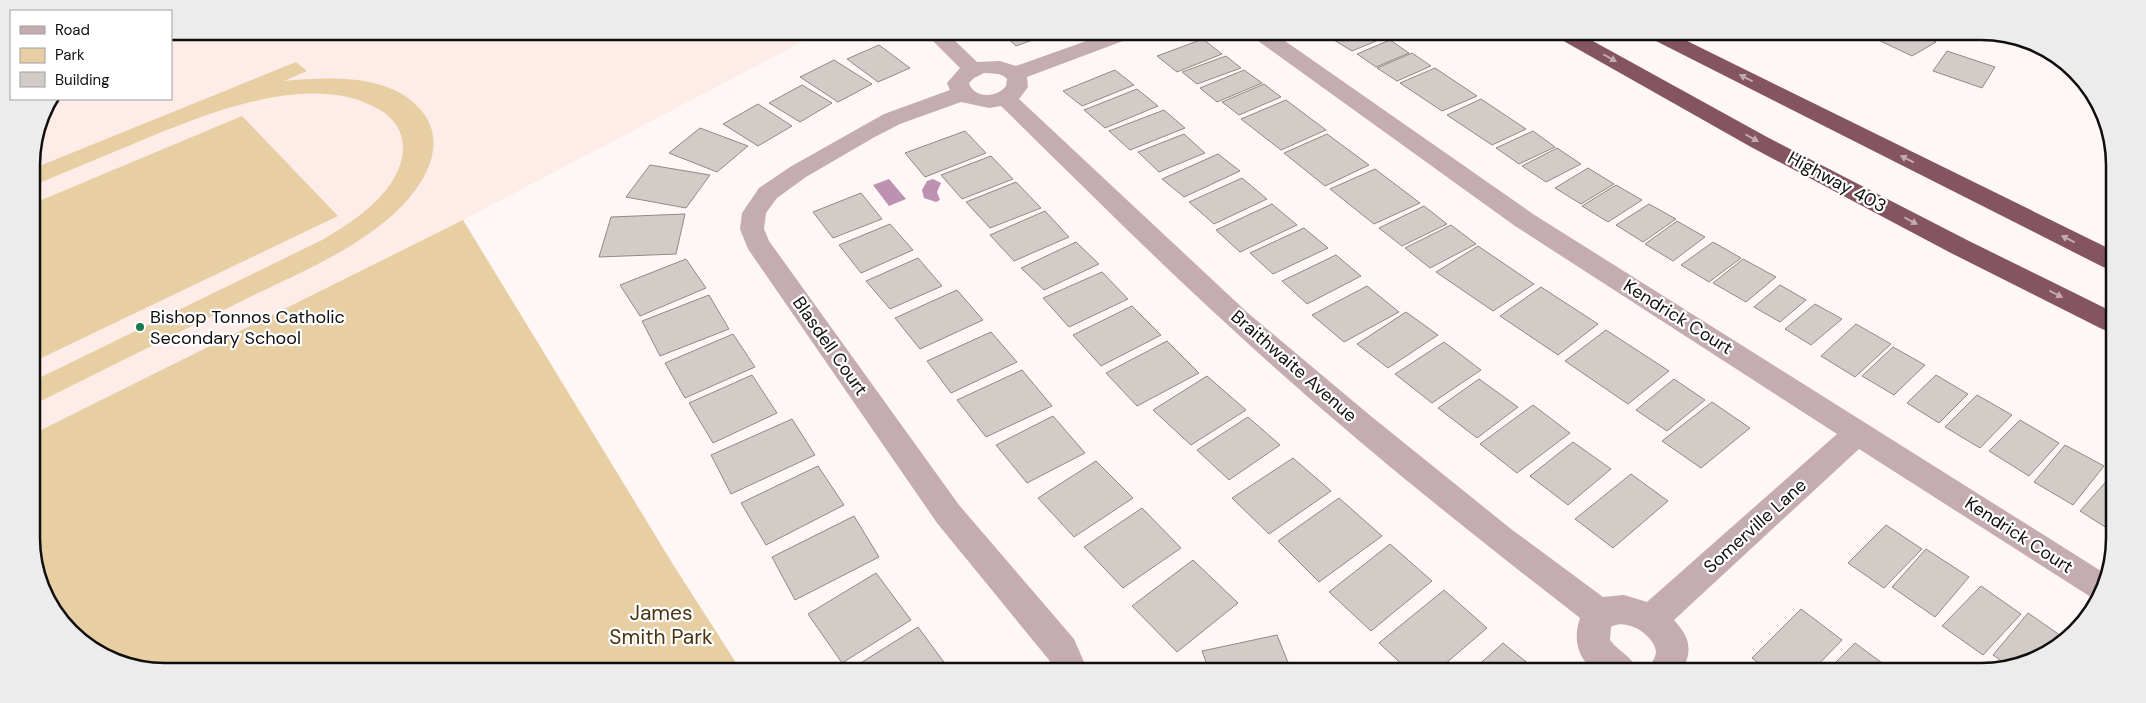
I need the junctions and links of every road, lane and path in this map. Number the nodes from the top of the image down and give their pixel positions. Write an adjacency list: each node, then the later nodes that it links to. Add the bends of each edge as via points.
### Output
1 (940, 40): 6 (street)
2 (1111, 40): 7 (street)
3 (1269, 40): 10 (street, Kendrick Court, via 1524,220)
4 (1577, 40): 9 (highway, Highway 403, one-way to 9, via 1759,142)
5 (1669, 40): 8 (highway, one-way to 5)
6 (969, 81): 7 (street, Blasdell Court, via 982,67 1000,67); 7 (street, via 969,98 986,101); 14 (street, Blasdell Court, via 844,144 798,172 768,193 754,213 752,229 757,243 948,514 1062,650)
7 (1010, 86): 12 (street, Braithwaite Avenue, via 1240,321 1500,538)
8 (2106, 258)
9 (2106, 320)
10 (1858, 432): 11 (street, Kendrick Court); 13 (street, Somerville Lane)
11 (2097, 585)
12 (1600, 614): 13 (street, via 1613,609 1630,609); 15 (street, via 1593,625 1592,638 1600,654)
13 (1652, 619): 16 (street, via 1668,637 1672,648)
14 (1067, 663)
15 (1610, 663)
16 (1670, 663)

